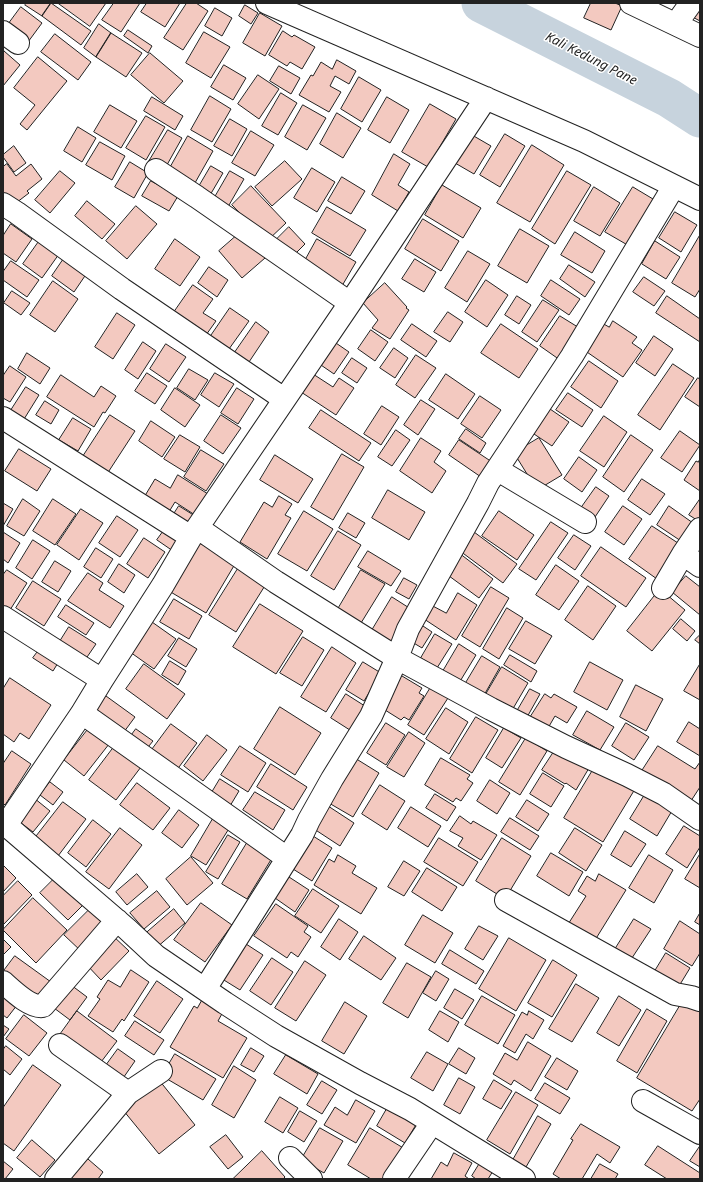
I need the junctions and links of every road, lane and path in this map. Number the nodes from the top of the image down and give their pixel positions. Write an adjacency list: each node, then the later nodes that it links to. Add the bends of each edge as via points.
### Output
1 (267, 3): 6 (street)
2 (631, 3): 4 (street)
3 (691, 3): 4 (street)
4 (676, 24): 5 (street)
5 (700, 36)
6 (486, 98): 8 (street, via 584,141); 11 (street)
7 (156, 170): 11 (street)
8 (674, 186): 9 (street); 14 (street, via 572,356)
9 (700, 199)
10 (3, 204): 12 (street)
11 (350, 303): 12 (street)
12 (284, 399): 17 (street)
13 (3, 418): 17 (street)
14 (498, 470): 15 (street); 21 (street, via 488,483 408,629)
15 (585, 522)
16 (700, 529): 18 (street)
17 (195, 532): 21 (street); 22 (street)
18 (691, 560): 19 (street)
19 (663, 588)
20 (3, 617): 22 (street)
21 (397, 658): 24 (street, via 491,709 664,794); 26 (street, via 371,716)
22 (102, 680): 23 (street)
23 (82, 713): 25 (street); 26 (street)
24 (700, 819)
25 (4, 825): 28 (street)
26 (287, 858): 30 (street)
27 (506, 900): 31 (street, via 675,994)
28 (118, 920): 29 (street, via 46,1004 34,1006); 30 (street, via 156,956)
29 (3, 982)
30 (204, 989): 36 (street, via 276,1036)
31 (700, 1000)
32 (60, 1045): 34 (street)
33 (161, 1071): 34 (street)
34 (128, 1093): 39 (street)
35 (643, 1101): 37 (street)
36 (432, 1123): 41 (street); 42 (street)
37 (700, 1133)
38 (290, 1158): 40 (street)
39 (56, 1179)
40 (311, 1179)
41 (394, 1179)
42 (524, 1179)

